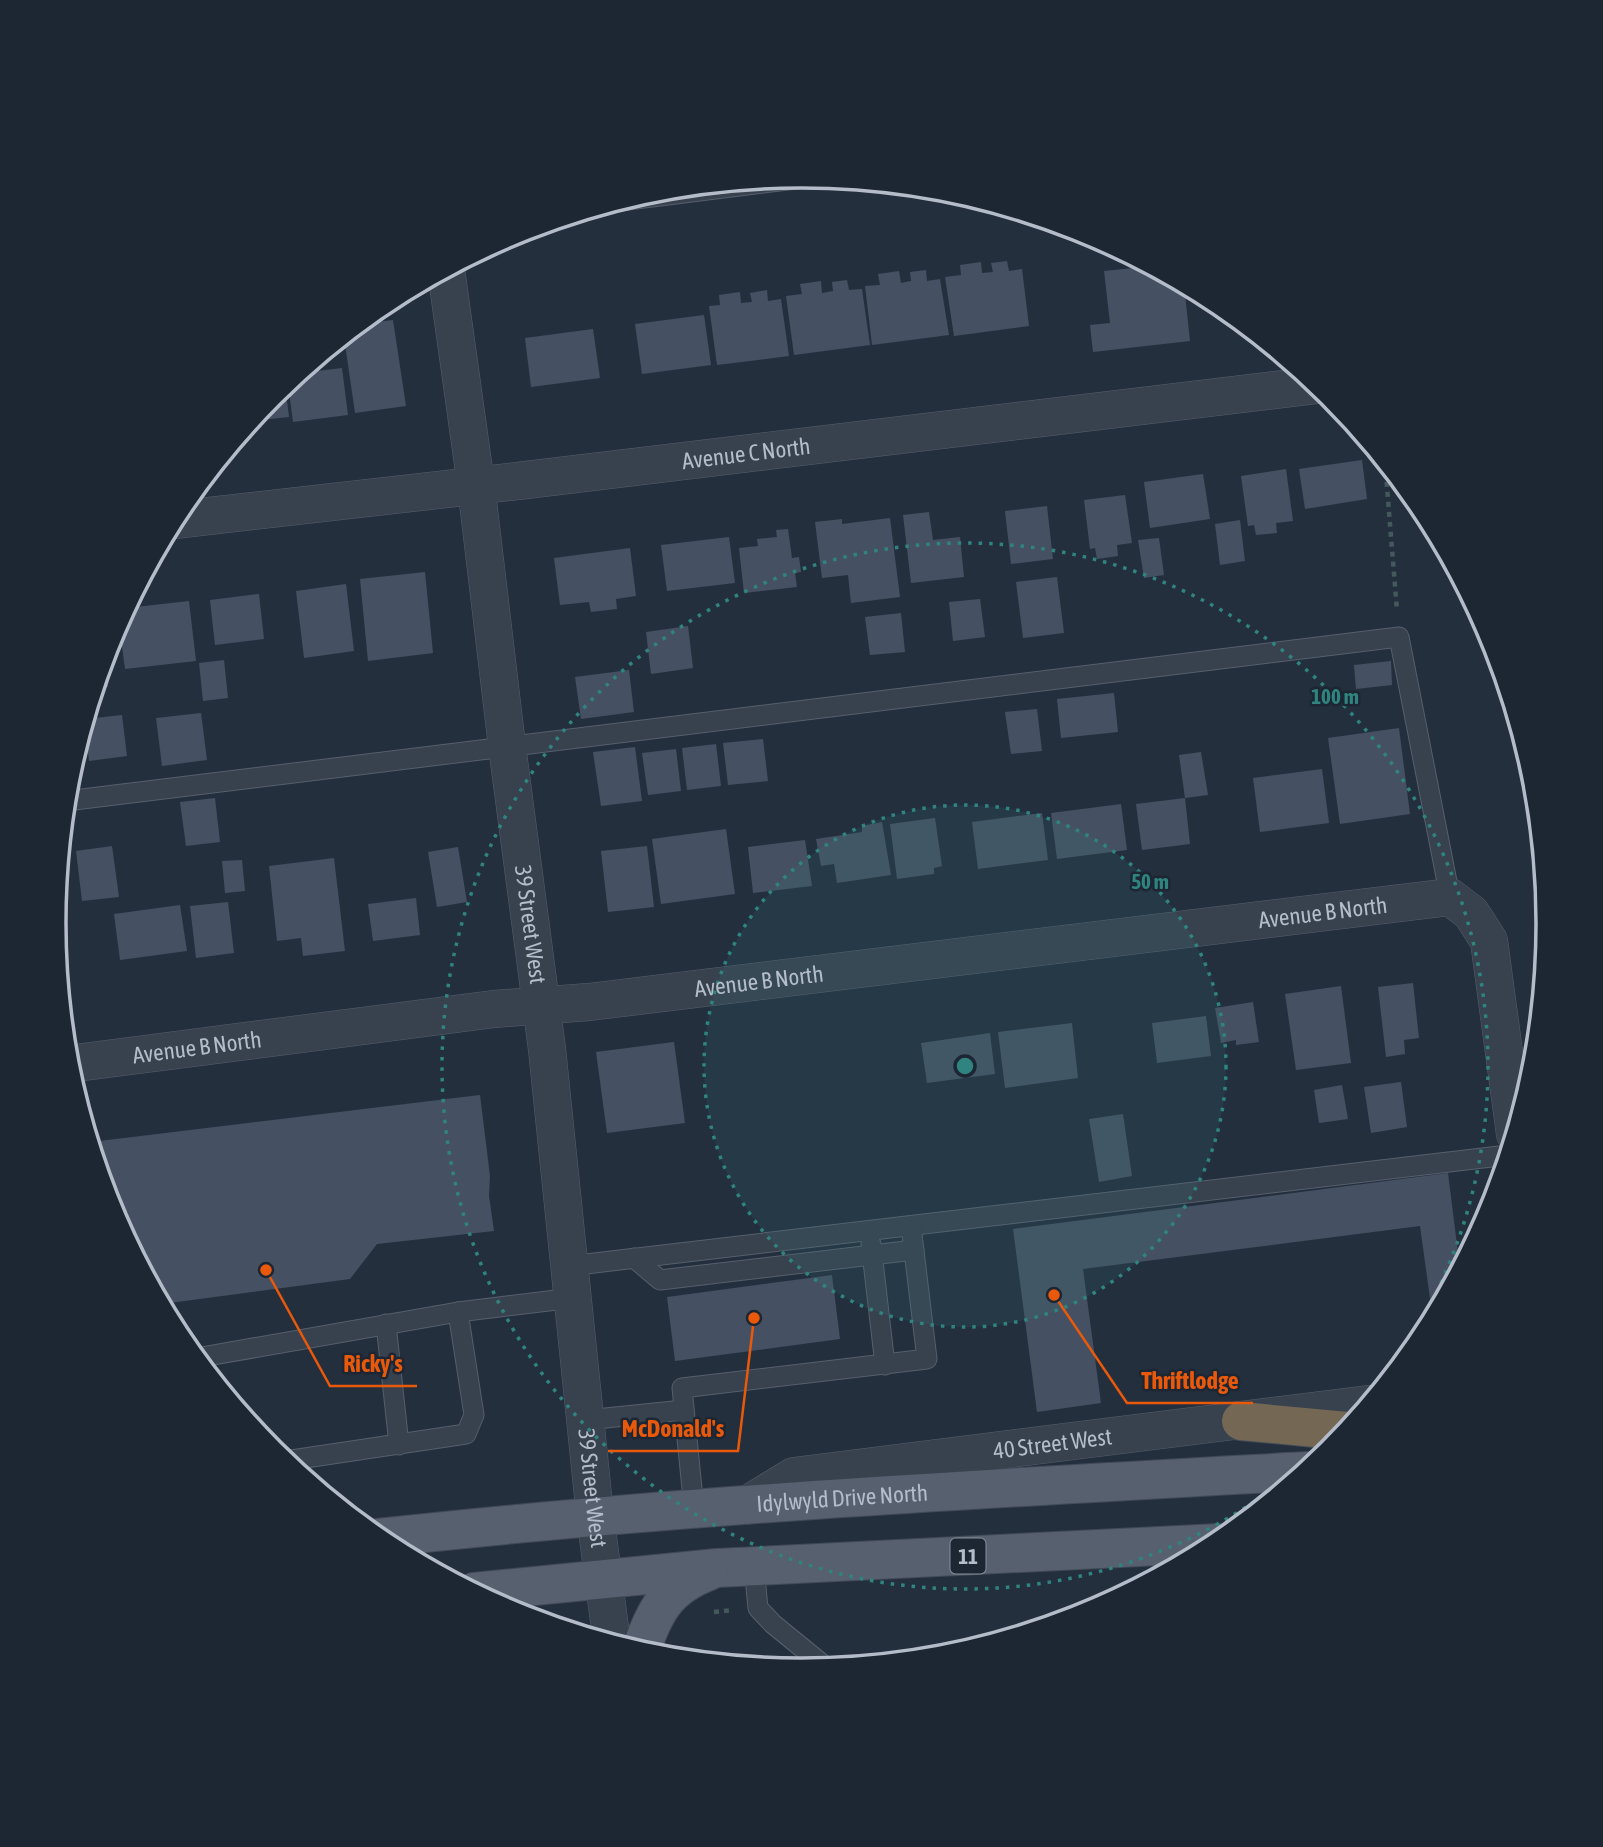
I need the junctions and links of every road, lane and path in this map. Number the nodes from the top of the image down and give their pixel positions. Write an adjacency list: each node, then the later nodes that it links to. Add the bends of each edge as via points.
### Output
1 (447, 280): 4 (street, 39 Street West)
2 (1303, 387): 4 (street, Avenue C North)
3 (1386, 478): 6 (path)
4 (476, 485): 5 (street, Avenue C North); 7 (street, 39 Street West)
5 (188, 518)
6 (1399, 637): 7 (lane); 9 (lane)
7 (507, 746): 8 (lane); 10 (street, 39 Street West)
8 (78, 800)
9 (1450, 897): 10 (street, Avenue B North); 12 (street, via 1471,913 1489,941)
10 (542, 1007): 11 (street, Avenue B North, via 494,1009); 19 (street, 39 Street West)
11 (80, 1062)
12 (1512, 1110)
13 (1498, 1156): 14 (lane)
14 (911, 1226): 15 (lane); 16 (lane)
15 (869, 1231): 17 (lane); 18 (lane)
16 (914, 1250): 17 (lane); 23 (lane, via 927,1359)
17 (872, 1255): 18 (lane, via 660,1280); 23 (lane)
18 (634, 1258): 19 (lane)
19 (571, 1282): 20 (lane); 26 (street, 39 Street West)
20 (458, 1312): 21 (lane); 29 (lane, via 474,1415 466,1434)
21 (386, 1324): 22 (lane); 29 (lane)
22 (207, 1356)
23 (885, 1365): 25 (lane, via 682,1388)
24 (1356, 1406): 27 (street, 40 Street West)
25 (684, 1410): 26 (lane); 33 (lane)
26 (586, 1420): 34 (street, 39 Street West)
27 (1241, 1422): 28 (highway); 32 (street, 40 Street West, via 794,1476)
28 (1333, 1430)
29 (398, 1445): 30 (lane)
30 (299, 1459)
31 (1290, 1472): 32 (main road, Idylwyld Drive North)
32 (745, 1506): 33 (main road, Idylwyld Drive North)
33 (694, 1509): 34 (main road, Idylwyld Drive North)
34 (595, 1515): 35 (main road, Idylwyld Drive North); 38 (street, 39 Street West)
35 (395, 1536)
36 (1195, 1544): 37 (main road, 11)
37 (736, 1567): 38 (main road, 11); 40 (lane); 43 (main road, via 686,1580 671,1591)
38 (604, 1578): 39 (main road, 11); 42 (street, 39 Street West)
39 (492, 1590)
40 (758, 1608): 41 (path); 44 (lane)
41 (708, 1612)
42 (611, 1633)
43 (644, 1641)
44 (815, 1658)

